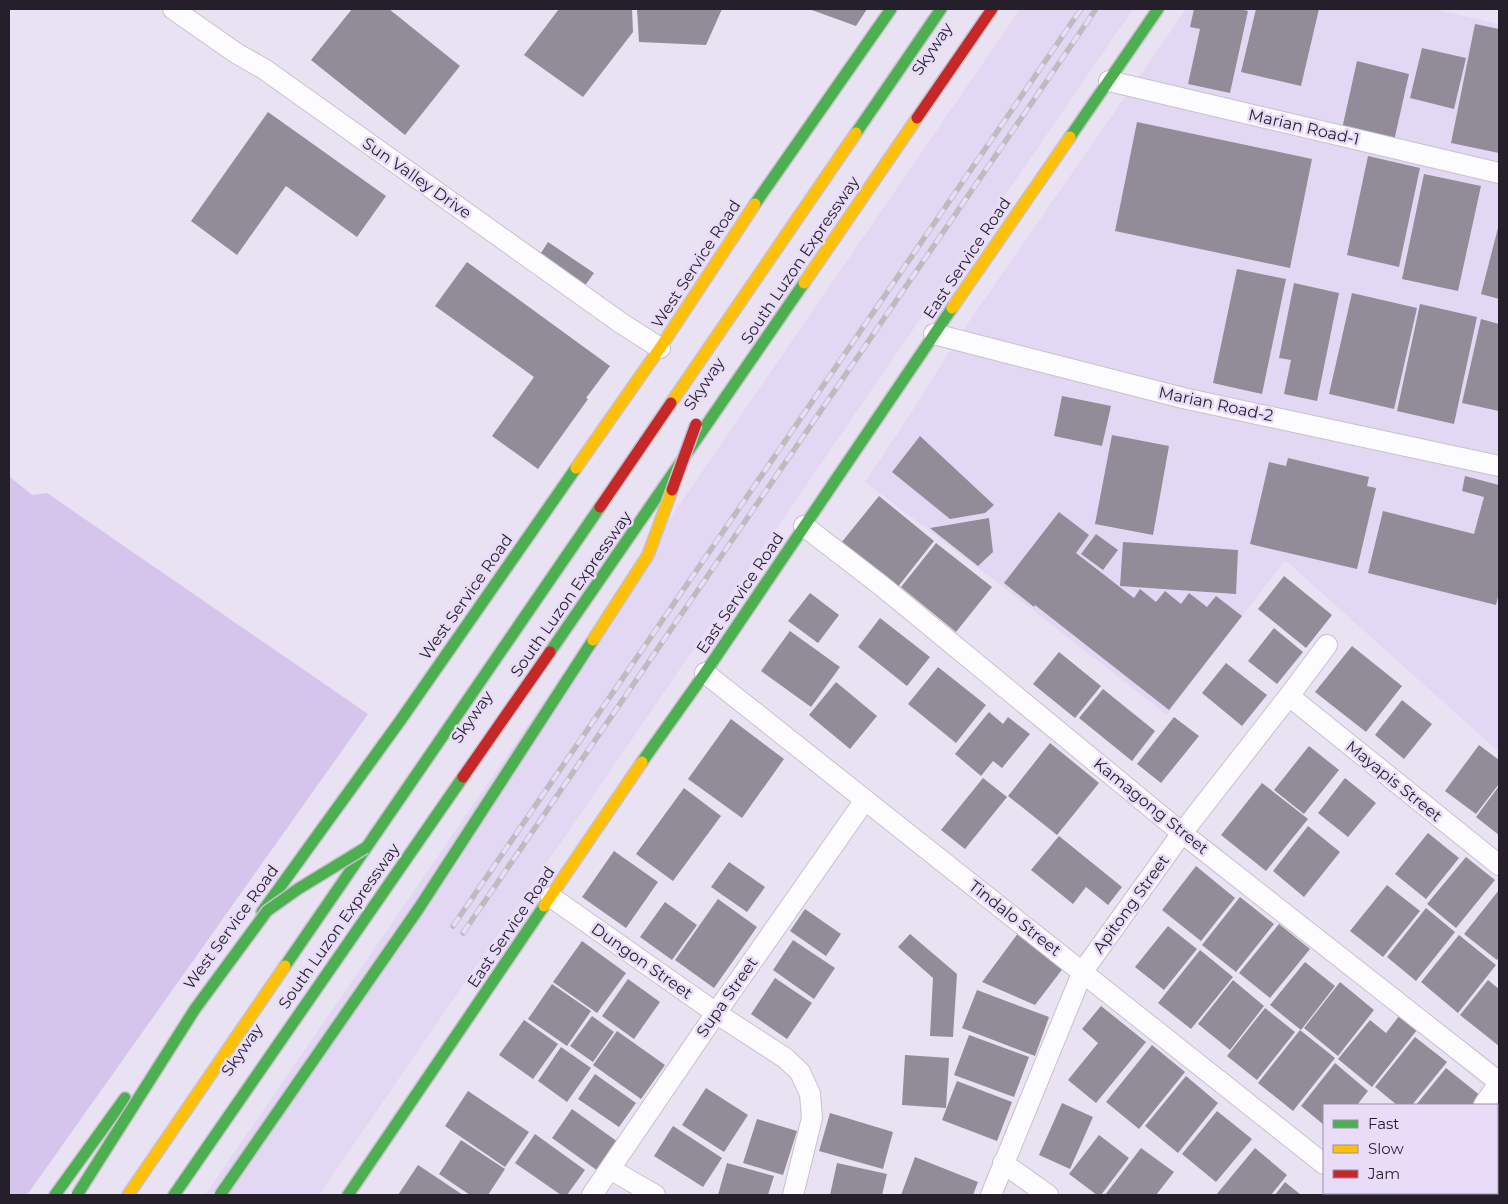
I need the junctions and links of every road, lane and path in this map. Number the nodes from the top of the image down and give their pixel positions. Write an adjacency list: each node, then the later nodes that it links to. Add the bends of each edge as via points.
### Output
1 (173, 9): 10 (street, Sun Valley Drive, via 264,69)
2 (891, 9): 10 (main road, West Service Road, via 737,230)
3 (940, 9): 20 (main road, Skyway)
4 (979, 9): 11 (main road, Skyway)
5 (992, 9): 35 (main road, South Luzon Expressway)
6 (1158, 9): 7 (main road, East Service Road)
7 (1109, 81): 8 (street, Marian Road-1); 9 (main road, East Service Road)
8 (1499, 173)
9 (934, 334): 12 (street, Marian Road-2, via 1184,398); 13 (main road, East Service Road)
10 (660, 348): 30 (main road, West Service Road, via 400,721)
11 (696, 424): 34 (main road, Skyway, bridge); 36 (main road, bridge, via 648,555 419,908)
12 (1499, 466)
13 (804, 526): 15 (main road, East Service Road); 19 (street, Kamagong Street)
14 (1327, 645): 16 (street, Apitong Street)
15 (705, 673): 18 (street, Tindalo Street); 22 (main road, East Service Road)
16 (1289, 696): 19 (street, Apitong Street); 21 (street, Mayapis Street)
17 (441, 719): 32 (main road, South Luzon Expressway)
18 (865, 800): 23 (street, Tindalo Street); 24 (street, Supa Street)
19 (1182, 833): 23 (street, Apitong Street); 25 (street, Kamagong Street)
20 (365, 848): 31 (main road, bridge, via 267,911 195,1009); 33 (main road, Skyway)
21 (1499, 865)
22 (551, 897): 24 (street, Dungon Street); 37 (main road, East Service Road)
23 (1083, 971): 27 (street, Apitong Street); 28 (street, Tindalo Street)
24 (716, 1013): 29 (street, Supa Street); 40 (street, Dungon Street, via 785,1058 800,1072 810,1094 812,1118)
25 (1499, 1083): 26 (street)
26 (1485, 1104)
27 (1003, 1163): 41 (street, Apitong Street); 42 (street)
28 (1323, 1163)
29 (610, 1168): 38 (street, Supa Street); 39 (street)
30 (55, 1195)
31 (77, 1195)
32 (116, 1195)
33 (128, 1195)
34 (162, 1195)
35 (174, 1195)
36 (220, 1195)
37 (348, 1195)
38 (592, 1195)
39 (654, 1195)
40 (793, 1195)
41 (991, 1195)
42 (1048, 1195)

